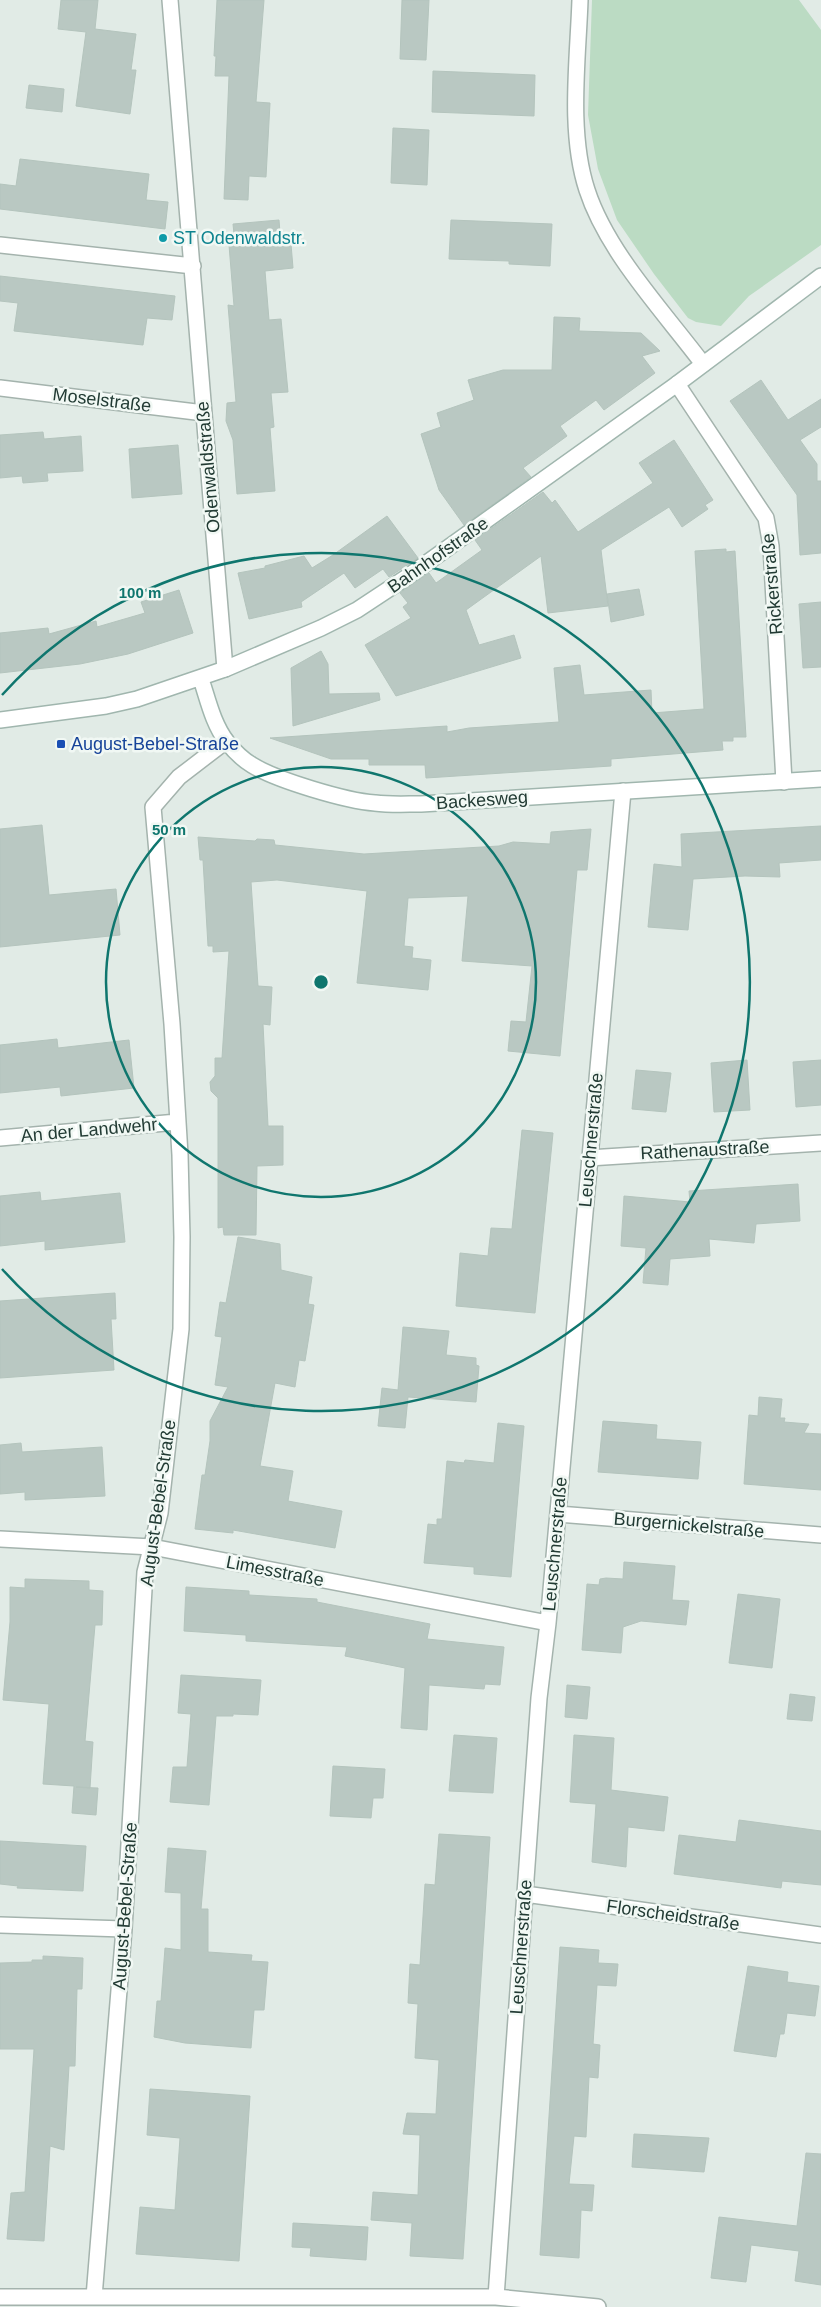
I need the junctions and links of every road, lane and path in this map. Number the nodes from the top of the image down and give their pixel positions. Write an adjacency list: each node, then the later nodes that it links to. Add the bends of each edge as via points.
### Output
1 (170, 0): 4 (street, Odenwaldstraße)
2 (580, 0): 6 (street, via 576,113 586,188 610,241)
3 (0, 245): 4 (street)
4 (192, 266): 9 (street, Odenwaldstraße)
5 (821, 276): 6 (street, Bahnhofstraße)
6 (703, 364): 7 (street, Bahnhofstraße)
7 (677, 384): 10 (street, Bahnhofstraße, via 357,610); 15 (street, Rickerstraße, via 766,518 771,546)
8 (0, 388): 9 (street, Moselstraße)
9 (204, 413): 10 (street, Odenwaldstraße)
10 (225, 669): 11 (street, Bahnhofstraße)
11 (201, 679): 12 (street, Bahnhofstraße, via 106,706); 13 (street, Backesweg, via 214,719)
12 (0, 720)
13 (226, 741): 16 (street, Backesweg, via 247,761 273,775 344,798 374,803 421,804); 17 (street, August-Bebel-Straße, via 180,777 153,807)
14 (821, 779): 15 (street, Backesweg)
15 (784, 782): 16 (street, Backesweg)
16 (623, 791): 20 (street, Leuschnerstraße)
17 (178, 1122): 18 (street, An der Landwehr); 24 (street, August-Bebel-Straße, via 181,1329 160,1513)
18 (0, 1138)
19 (821, 1143): 20 (street, Rathenaustraße)
20 (589, 1158): 21 (street, Leuschnerstraße)
21 (558, 1514): 22 (street, Burgernickelstraße); 25 (street, Leuschnerstraße)
22 (821, 1535)
23 (0, 1539): 24 (street, Limesstraße)
24 (152, 1547): 25 (street, Limesstraße); 28 (street, August-Bebel-Straße, via 146,1572)
25 (548, 1622): 26 (street, Leuschnerstraße)
26 (524, 1894): 29 (street, Florscheidstraße); 31 (street, Leuschnerstraße)
27 (0, 1925): 28 (street)
28 (124, 1929): 30 (street, August-Bebel-Straße)
29 (821, 1935)
30 (94, 2297): 31 (street); 32 (street)
31 (496, 2297): 33 (street)
32 (0, 2298)
33 (598, 2307)

